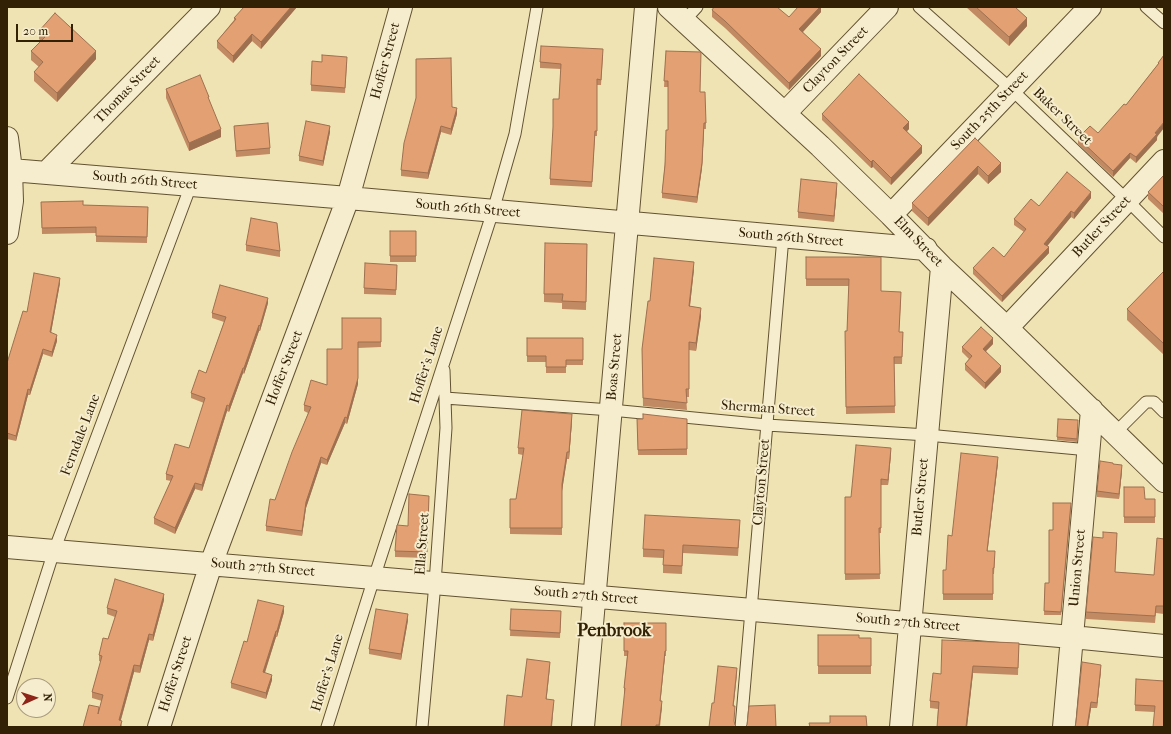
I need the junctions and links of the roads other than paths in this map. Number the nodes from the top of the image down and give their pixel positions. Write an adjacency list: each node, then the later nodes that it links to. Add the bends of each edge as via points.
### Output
1 (209, 7): 16 (street, Thomas Street)
2 (401, 7): 18 (street, Hoffer Street)
3 (537, 7): 20 (lane, Hoffer's Lane, via 515,134)
4 (646, 7): 22 (street, Boas Street)
5 (887, 7): 12 (street, Clayton Street)
6 (919, 7): 11 (lane, Baker Street)
7 (1090, 7): 11 (street, South 25th Street)
8 (1146, 7): 10 (lane)
9 (684, 12): 12 (street, Elm Street)
10 (1164, 23)
11 (1011, 89): 19 (lane, Baker Street); 21 (street, South 25th Street)
12 (785, 113): 21 (street, Elm Street)
13 (7, 138): 15 (street)
14 (1164, 161): 19 (street, Butler Street)
15 (11, 170): 16 (street, South 26th Street); 23 (street, via 12,201)
16 (46, 173): 17 (street, South 26th Street)
17 (191, 185): 18 (street, South 26th Street); 40 (lane, Ferndale Lane)
18 (348, 198): 20 (street, South 26th Street); 41 (street, Hoffer Street)
19 (1127, 200): 24 (lane, Baker Street); 28 (street, Butler Street)
20 (493, 211): 22 (street, South 26th Street); 29 (lane, Hoffer's Lane)
21 (891, 215): 26 (street, Elm Street)
22 (627, 224): 25 (street, South 26th Street); 31 (street, Boas Street)
23 (7, 233)
24 (1164, 236)
25 (783, 237): 26 (street, South 26th Street); 34 (lane, Clayton Street)
26 (926, 250): 27 (street, Elm Street)
27 (942, 267): 28 (street, Elm Street); 36 (street, Butler Street)
28 (1007, 328): 32 (street, Elm Street)
29 (444, 362): 30 (lane, Ella Street); 42 (lane, Hoffer's Lane)
30 (445, 398): 31 (lane, Sherman Street); 43 (lane, Ella Street, via 446,428)
31 (611, 410): 34 (lane, Sherman Street); 44 (street, Boas Street)
32 (1092, 410): 35 (street, Elm Street); 37 (street, Union Street)
33 (1164, 412): 35 (lane, via 1154,402 1146,402)
34 (767, 424): 36 (lane, Sherman Street); 45 (lane, Clayton Street)
35 (1116, 433): 38 (street, Elm Street)
36 (927, 435): 37 (lane, Sherman Street); 46 (street, Butler Street)
37 (1089, 450): 47 (street, Union Street)
38 (1164, 481)
39 (7, 547): 40 (street, South 27th Street)
40 (54, 551): 41 (street, South 27th Street); 49 (lane, Ferndale Lane)
41 (211, 564): 42 (street, South 27th Street); 50 (street, Hoffer Street)
42 (374, 578): 43 (street, South 27th Street); 51 (lane, Hoffer's Lane)
43 (435, 583): 44 (street, South 27th Street); 52 (lane, Ella Street)
44 (595, 596): 45 (street, South 27th Street); 53 (street, Boas Street)
45 (751, 610): 46 (street, South 27th Street); 54 (lane, Clayton Street)
46 (910, 623): 47 (street, South 27th Street); 55 (street, Butler Street)
47 (1072, 637): 48 (street, South 27th Street); 56 (street, Union Street)
48 (1164, 646)
49 (7, 698)
50 (159, 727)
51 (328, 727)
52 (422, 727)
53 (583, 727)
54 (741, 727)
55 (901, 727)
56 (1064, 727)

